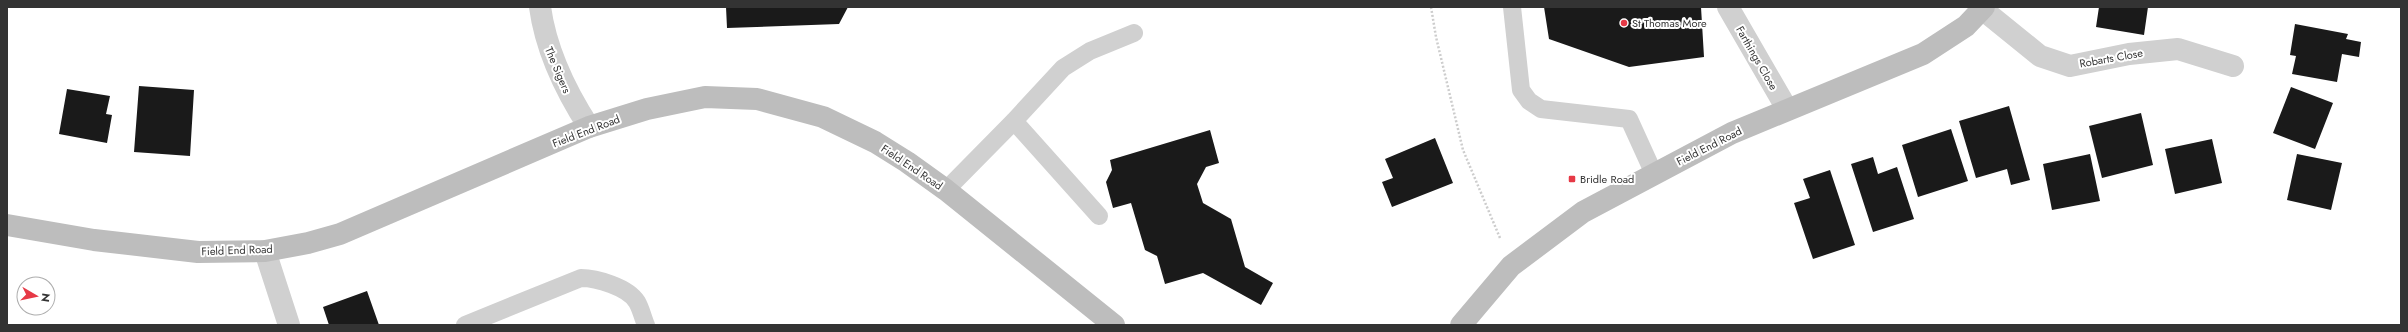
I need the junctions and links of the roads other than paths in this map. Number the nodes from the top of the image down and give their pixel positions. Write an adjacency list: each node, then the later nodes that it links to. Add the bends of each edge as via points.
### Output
1 (540, 7): 9 (street, The Sigers, via 547,42 558,71 571,100)
2 (1512, 7): 10 (lane, via 1521,90 1529,101 1541,109 1629,119)
3 (1728, 7): 7 (street, Farthings Close)
4 (1983, 8): 6 (street, Robarts Close, via 2040,56 2070,66 2129,54 2178,49); 7 (street, Field End Road, via 1966,26 1923,54)
5 (1134, 33): 8 (lane, via 1090,51 1063,68)
6 (2232, 66)
7 (1787, 109): 10 (street, Field End Road, via 1732,133)
8 (1014, 121): 11 (lane); 12 (lane)
9 (589, 127): 11 (street, Field End Road, via 705,97 757,99 801,109 845,127 907,162); 14 (street, Field End Road, via 340,234)
10 (1654, 174): 19 (street, Field End Road, via 1583,212 1511,266)
11 (946, 190): 18 (street, Field End Road)
12 (1099, 216)
13 (7, 225): 14 (street, Field End Road, via 94,240 198,252)
14 (265, 251): 15 (street)
15 (289, 325)
16 (465, 325): 17 (lane, via 581,278 604,281 636,300)
17 (646, 325)
18 (1114, 325)
19 (1461, 325)

